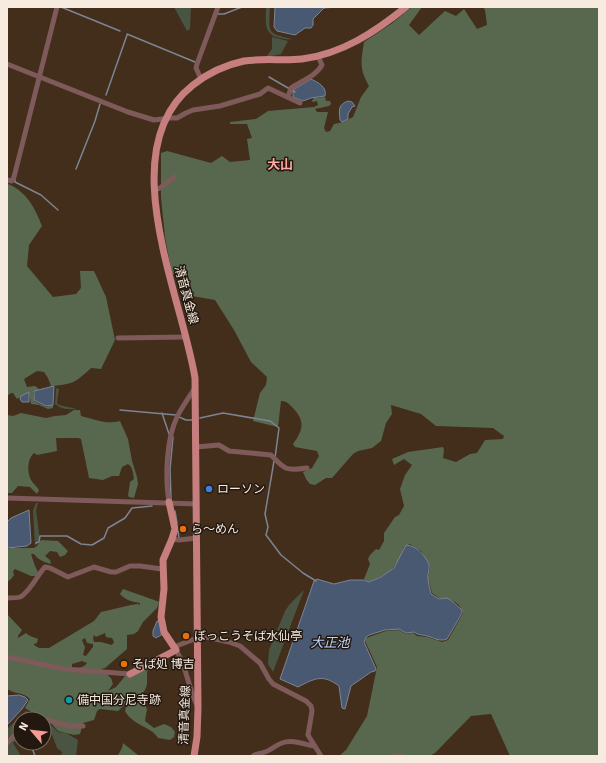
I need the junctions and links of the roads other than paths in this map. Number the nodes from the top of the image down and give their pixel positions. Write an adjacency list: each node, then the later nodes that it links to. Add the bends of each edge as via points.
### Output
1 (57, 7): 6 (street)
2 (218, 7): 7 (street, via 196,68)
3 (406, 7): 4 (main road, 清音真金線, via 369,35 333,52)
4 (318, 56): 7 (main road, 清音真金線, via 246,61 227,65); 8 (street, via 322,65 320,68 290,90)
5 (7, 64): 6 (street)
6 (41, 78): 10 (street, via 128,112 154,120); 12 (street, via 14,177 12,181)
7 (200, 79): 10 (main road, 清音真金線, via 178,98)
8 (288, 97): 9 (street); 10 (street, via 268,88 251,97)
9 (300, 103)
10 (164, 119): 13 (main road, 清音真金線, via 156,153)
11 (174, 177): 13 (street)
12 (7, 180)
13 (155, 190): 14 (main road, 清音真金線, via 166,267)
14 (186, 337): 15 (street); 16 (main road, 清音真金線)
15 (118, 338)
16 (196, 386): 17 (main road, 清音真金線); 20 (street, via 177,416 171,437 167,463)
17 (196, 447): 18 (street, via 219,445 229,451 271,455 281,466 293,470); 21 (main road, 清音真金線)
18 (307, 468)
19 (7, 498): 20 (street)
20 (169, 502): 21 (street); 23 (main road, via 174,525)
21 (197, 504): 22 (main road, 清音真金線)
22 (197, 538): 23 (street); 26 (main road, 清音真金線)
23 (172, 539): 24 (main road, via 163,560)
24 (162, 570): 25 (street, via 130,566 111,572 94,567 68,577 45,567 21,597); 27 (main road, via 164,584 161,621 164,632)
25 (7, 598)
26 (197, 636): 27 (street); 30 (main road, 清音真金線); 33 (street, via 240,646 260,663 273,684 306,701 312,711 308,735)
27 (175, 649): 29 (main road); 30 (street, via 180,656)
28 (7, 657): 29 (street, via 64,669)
29 (130, 674)
30 (198, 708): 34 (main road, 清音真金線)
31 (52, 721): 32 (street, via 69,726)
32 (83, 726)
33 (314, 746): 35 (street, via 286,742); 36 (street)
34 (194, 756)
35 (253, 756)
36 (321, 756)
37 (396, 756): 38 (street)
38 (401, 756)

